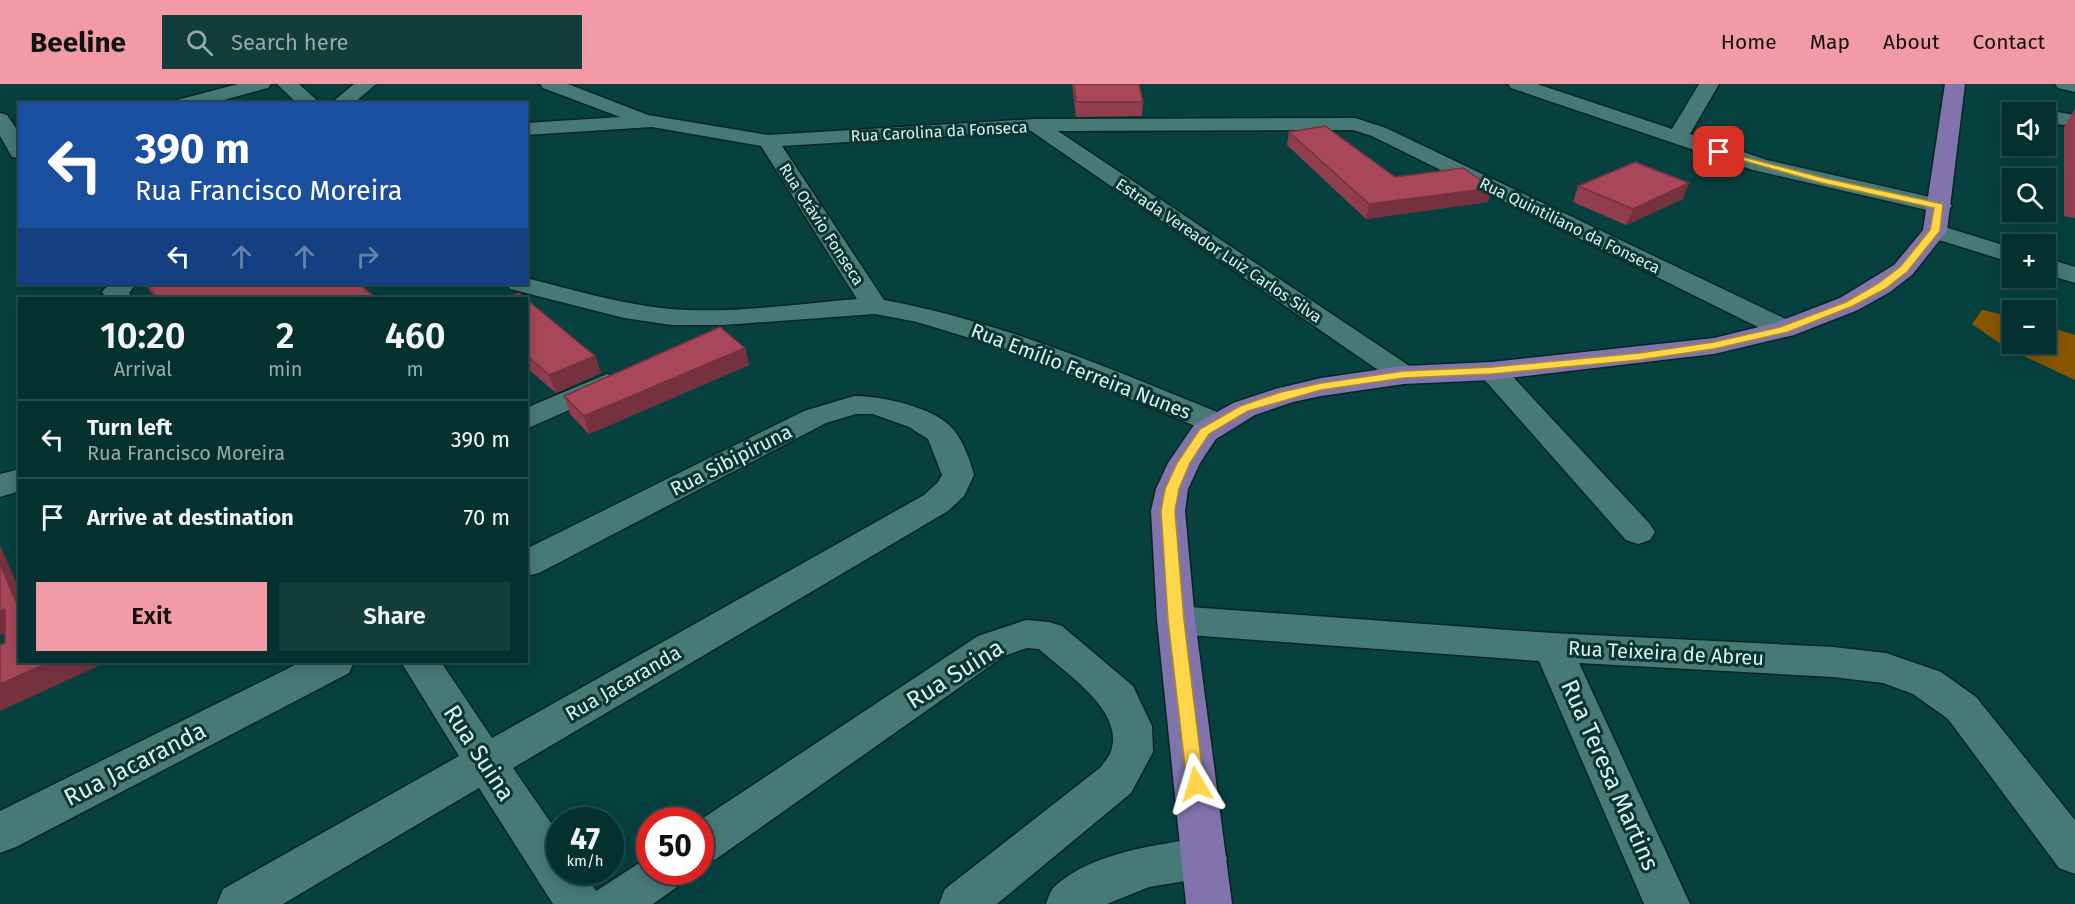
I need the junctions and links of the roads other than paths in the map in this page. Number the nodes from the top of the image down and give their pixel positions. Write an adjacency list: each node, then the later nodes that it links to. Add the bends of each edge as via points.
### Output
1 (261, 84): 10 (street)
2 (287, 84): 11 (street)
3 (366, 84): 12 (street)
4 (550, 84): 15 (street)
5 (1518, 84): 20 (street)
6 (1709, 84): 20 (street)
7 (1955, 84): 23 (main road)
8 (2065, 84): 9 (street)
9 (2075, 86)
10 (192, 102)
11 (309, 102)
12 (343, 102)
13 (2056, 118): 16 (street)
14 (0, 119): 22 (street)
15 (652, 121): 19 (street, Rua Carolina da Fonseca); 21 (street, Rua Carolina da Fonseca)
16 (2075, 121)
17 (1355, 124): 18 (street, Rua Carolina da Fonseca); 30 (street, Rua Quintiliano da Fonseca, via 1379,132)
18 (1035, 125): 21 (street, Rua Carolina da Fonseca); 33 (street, Estrada Vereador Luiz Carlos Silva)
19 (528, 129)
20 (1677, 138): 23 (street)
21 (768, 141): 29 (street, Rua Otávio Fonseca)
22 (14, 148)
23 (1937, 218): 24 (street); 30 (main road, via 1904,270 1850,304)
24 (2002, 250)
25 (2056, 269): 26 (street)
26 (2075, 275)
27 (526, 285): 28 (street); 29 (street, Rua Emílio Ferreira Nunes, via 624,310 670,316 723,317)
28 (504, 297)
29 (875, 306): 35 (street, Rua Emílio Ferreira Nunes, via 933,318 1029,347)
30 (1784, 329): 32 (main road, via 1714,346)
31 (633, 371): 34 (street)
32 (1492, 371): 33 (main road); 39 (street)
33 (1404, 375): 35 (main road, via 1286,395)
34 (528, 418)
35 (1216, 423): 41 (main road, via 1184,463 1172,489 1168,511)
36 (941, 434): 40 (street, Rua Sibipiruna, via 920,420 876,405 837,408); 45 (street, Rua Jacaranda, via 958,475 952,488 936,503)
37 (18, 480): 38 (street)
38 (0, 486)
39 (1638, 532)
40 (528, 563)
41 (1176, 620): 42 (street, Rua Teixeira de Abreu); 49 (main road)
42 (1552, 647): 48 (street, Rua Teixeira de Abreu, via 1833,662 1886,668 1927,683 1962,708); 57 (street, Rua Teresa Martins)
43 (333, 663): 46 (street, Rua Jacaranda)
44 (421, 663): 45 (street, Rua Suina)
45 (486, 762): 51 (street, Rua Jacaranda); 52 (street, Rua Suina)
46 (0, 833)
47 (714, 835): 54 (street, Rua Suina, via 991,646 1026,634 1049,636 1119,697 1132,726 1132,752 1116,780)
48 (2075, 854)
49 (1204, 858): 55 (street, via 1149,866 1097,884); 56 (main road)
50 (642, 885): 53 (street)
51 (240, 904)
52 (579, 904)
53 (614, 904)
54 (962, 904)
55 (1069, 904)
56 (1209, 904)
57 (1667, 904)

